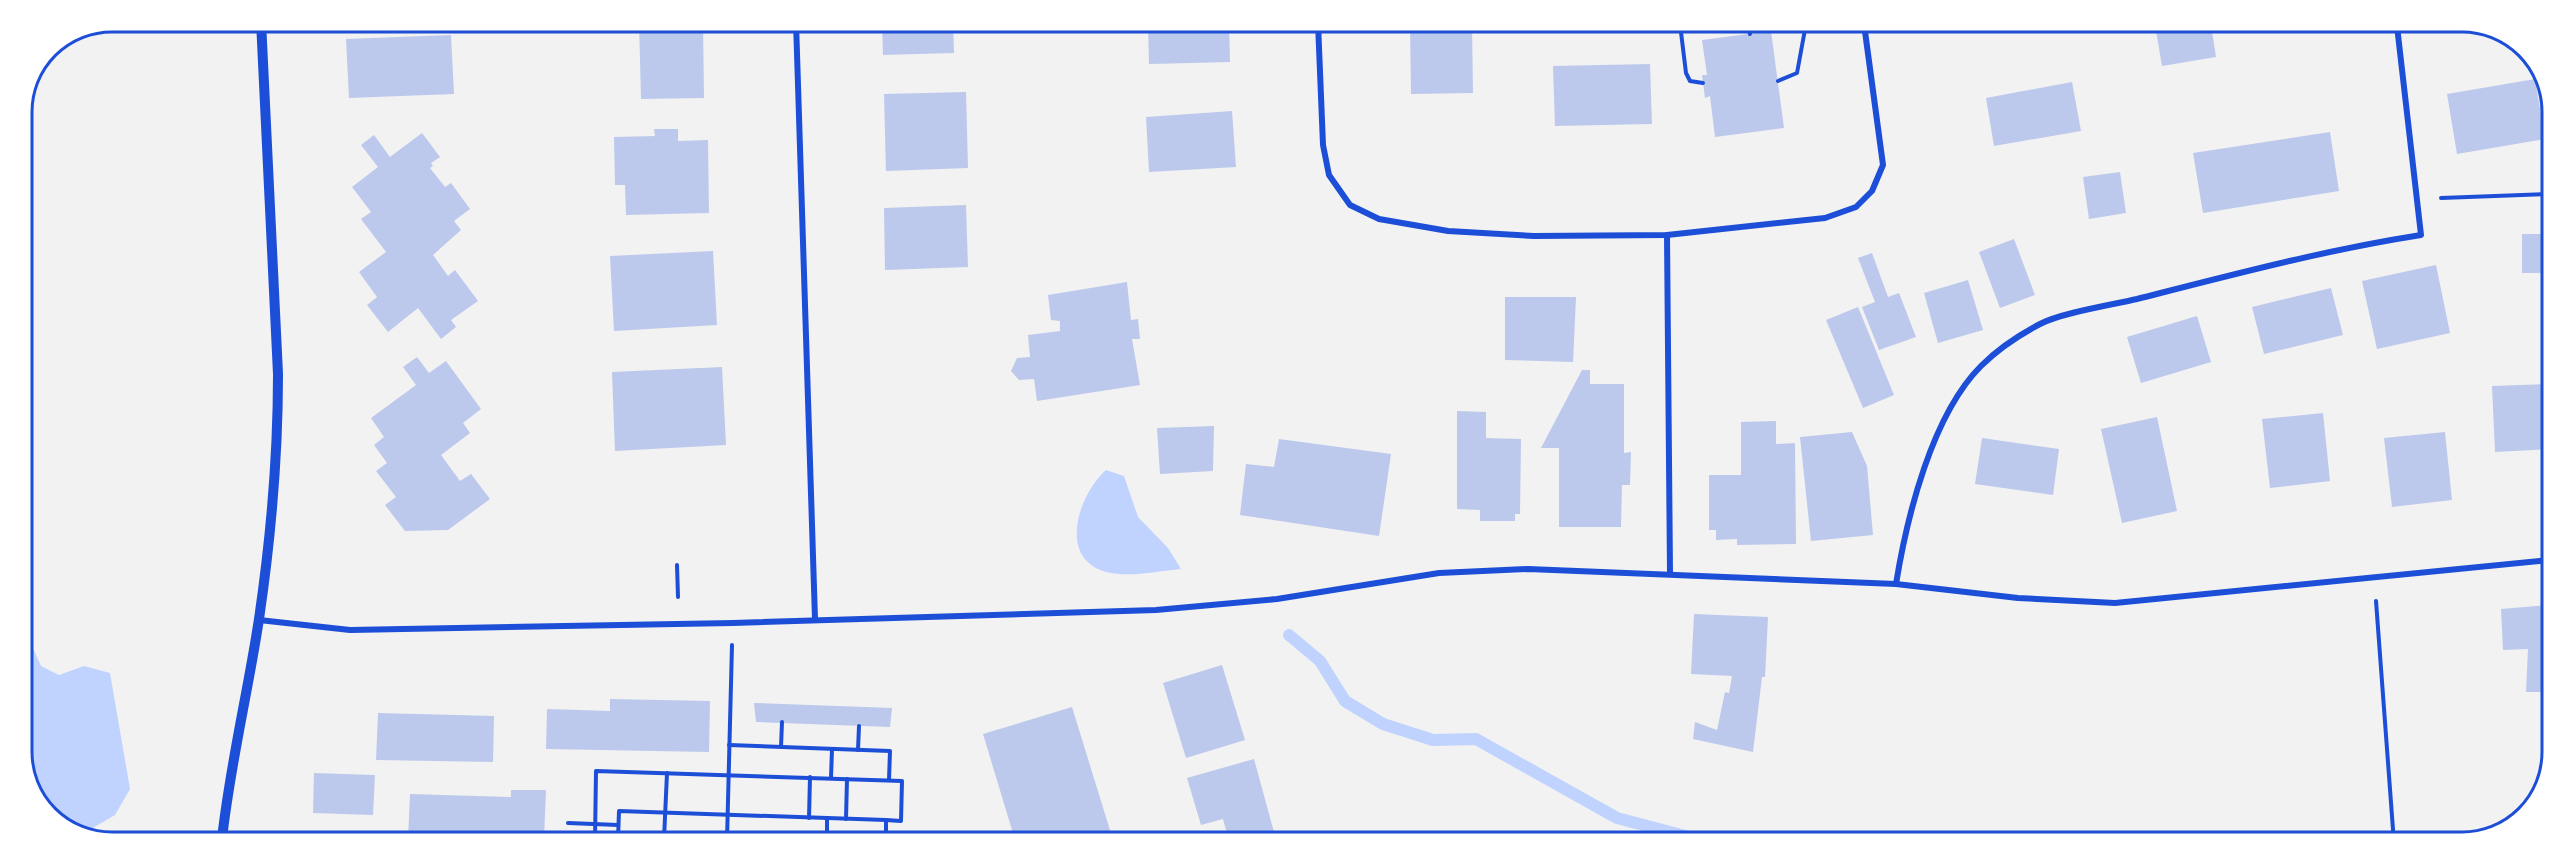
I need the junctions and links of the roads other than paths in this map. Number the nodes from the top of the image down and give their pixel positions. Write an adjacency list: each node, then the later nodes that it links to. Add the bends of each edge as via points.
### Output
1 (262, 32): 11 (street, via 278,428)
2 (796, 32): 10 (street)
3 (1318, 32): 6 (street, via 1323,145 1329,175 1350,205 1379,219 1448,231 1534,236)
4 (1865, 32): 6 (street, via 1883,165 1872,191 1856,207 1825,218)
5 (2398, 32): 9 (street, via 2421,235 2259,267 2042,323 2004,346 1980,367 1949,406 1932,448)
6 (1667, 235): 8 (street)
7 (2542, 561): 9 (street, via 2115,603 2018,598)
8 (1670, 573): 9 (street); 10 (street, via 1482,570 1412,576 1276,599 1194,608)
9 (1896, 584)
10 (815, 619): 11 (street, via 350,630)
11 (259, 620): 12 (street)
12 (223, 832)

